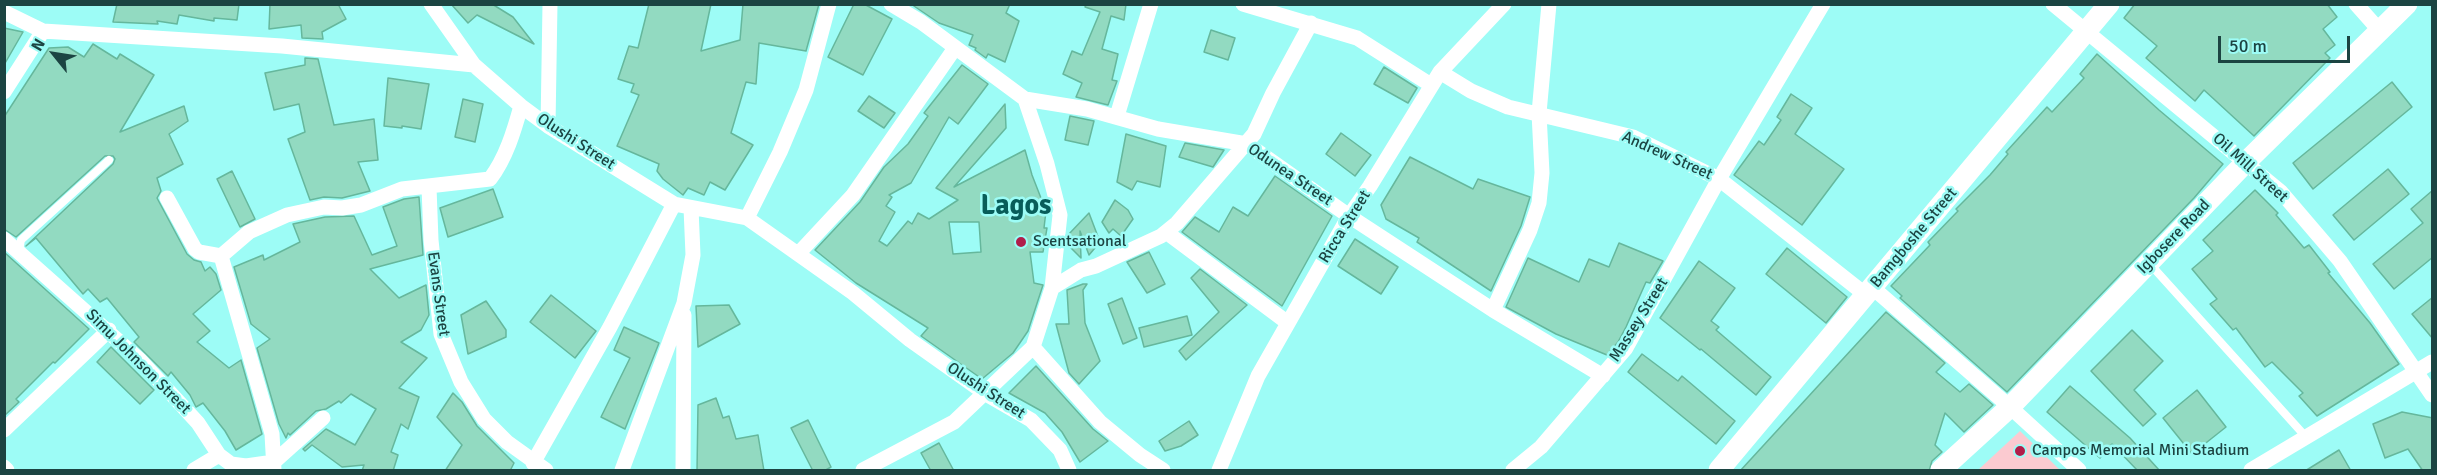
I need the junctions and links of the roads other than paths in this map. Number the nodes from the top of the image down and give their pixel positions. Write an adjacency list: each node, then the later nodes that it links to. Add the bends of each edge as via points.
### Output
1 (431, 4): 20 (street, Olushi Street)
2 (550, 4): 27 (street)
3 (829, 4): 37 (street, via 806,90)
4 (891, 4): 19 (street, Odunea Street)
5 (1151, 4): 26 (street)
6 (1243, 4): 15 (street, Andrew Street)
7 (1504, 4): 21 (street, Ricca Street)
8 (1549, 4): 25 (street)
9 (1823, 4): 31 (street, Massey Street)
10 (2053, 4): 17 (street, Oil Mill Street)
11 (2109, 4): 17 (main road, Bamgboshe Street)
12 (2356, 4): 18 (street)
13 (2407, 4): 18 (main road, Igbosere Road)
14 (4, 12): 16 (street)
15 (1311, 24): 21 (street, Andrew Street, via 1357,38); 28 (street)
16 (44, 31): 20 (street, via 282,46); 22 (street)
17 (2087, 31): 30 (street, Oil Mill Street); 45 (main road, Bamgboshe Street)
18 (2380, 31): 30 (main road, Igbosere Road)
19 (955, 48): 23 (street, Odunea Street); 41 (street, via 853,195)
20 (474, 64): 24 (street, Olushi Street)
21 (1435, 78): 25 (street, Andrew Street, via 1508,106); 36 (street, Ricca Street)
22 (4, 92)
23 (1025, 99): 26 (street, Odunea Street); 44 (street, via 1060,215)
24 (521, 106): 27 (street, Olushi Street); 32 (street, via 513,135 490,179)
25 (1539, 113): 31 (street, Andrew Street, via 1632,137); 47 (street, via 1539,203)
26 (1117, 116): 28 (street, Odunea Street, via 1158,129)
27 (548, 126): 34 (street, Olushi Street)
28 (1247, 144): 36 (street, Odunea Street); 38 (street)
29 (109, 159): 40 (lane, via 21,240)
30 (2246, 162): 43 (main road, Igbosere Road); 52 (street, Oil Mill Street, via 2281,192 2340,261)
31 (1719, 179): 45 (street, Andrew Street); 53 (street, Massey Street, via 1626,348)
32 (429, 187): 42 (street, via 402,189 361,205 287,215 249,232); 62 (street, Evans Street, via 441,334 461,382 484,419)
33 (167, 198): 42 (street, via 195,249)
34 (674, 204): 35 (street, Olushi Street); 62 (street)
35 (691, 208): 37 (street, Olushi Street); 46 (street, via 693,255)
36 (1349, 216): 47 (street, Odunea Street); 48 (street, Ricca Street)
37 (747, 218): 41 (street, Olushi Street)
38 (1166, 232): 44 (street, via 1081,270); 48 (street)
39 (4, 239): 40 (street, Simu Johnson Street)
40 (19, 251): 49 (street, Simu Johnson Street)
41 (798, 254): 54 (street, Olushi Street)
42 (221, 256): 61 (street, via 272,434)
43 (2149, 262): 56 (main road, Igbosere Road); 59 (lane)
44 (1052, 288): 50 (street)
45 (1870, 291): 56 (street, Andrew Street); 71 (main road, Bamgboshe Street)
46 (684, 303): 64 (street); 65 (street)
47 (1493, 310): 53 (street, Odunea Street)
48 (1288, 323): 69 (street, Ricca Street, via 1258,376)
49 (109, 330): 58 (street); 60 (street, Simu Johnson Street, via 198,423)
50 (1034, 348): 54 (street); 68 (street, via 1100,422)
51 (2433, 362): 52 (street)
52 (2417, 371): 55 (street, Oil Mill Street); 59 (street)
53 (1603, 376): 70 (street, Massey Street, via 1541,447)
54 (986, 394): 66 (street, via 954,422); 67 (street, Olushi Street, via 1031,420 1060,450)
55 (2433, 394)
56 (2010, 407): 72 (main road, Igbosere Road); 73 (street, Andrew Street)
57 (323, 418): 61 (street)
58 (4, 429)
59 (2306, 437): 74 (street)
60 (219, 455): 61 (street, via 231,464); 63 (street)
61 (274, 466)
62 (540, 466)
63 (194, 471)
64 (622, 471)
65 (683, 471)
66 (863, 471)
67 (1069, 471)
68 (1163, 471)
69 (1219, 471)
70 (1513, 471)
71 (1719, 471)
72 (1941, 471)
73 (2079, 471)
74 (2251, 471)

